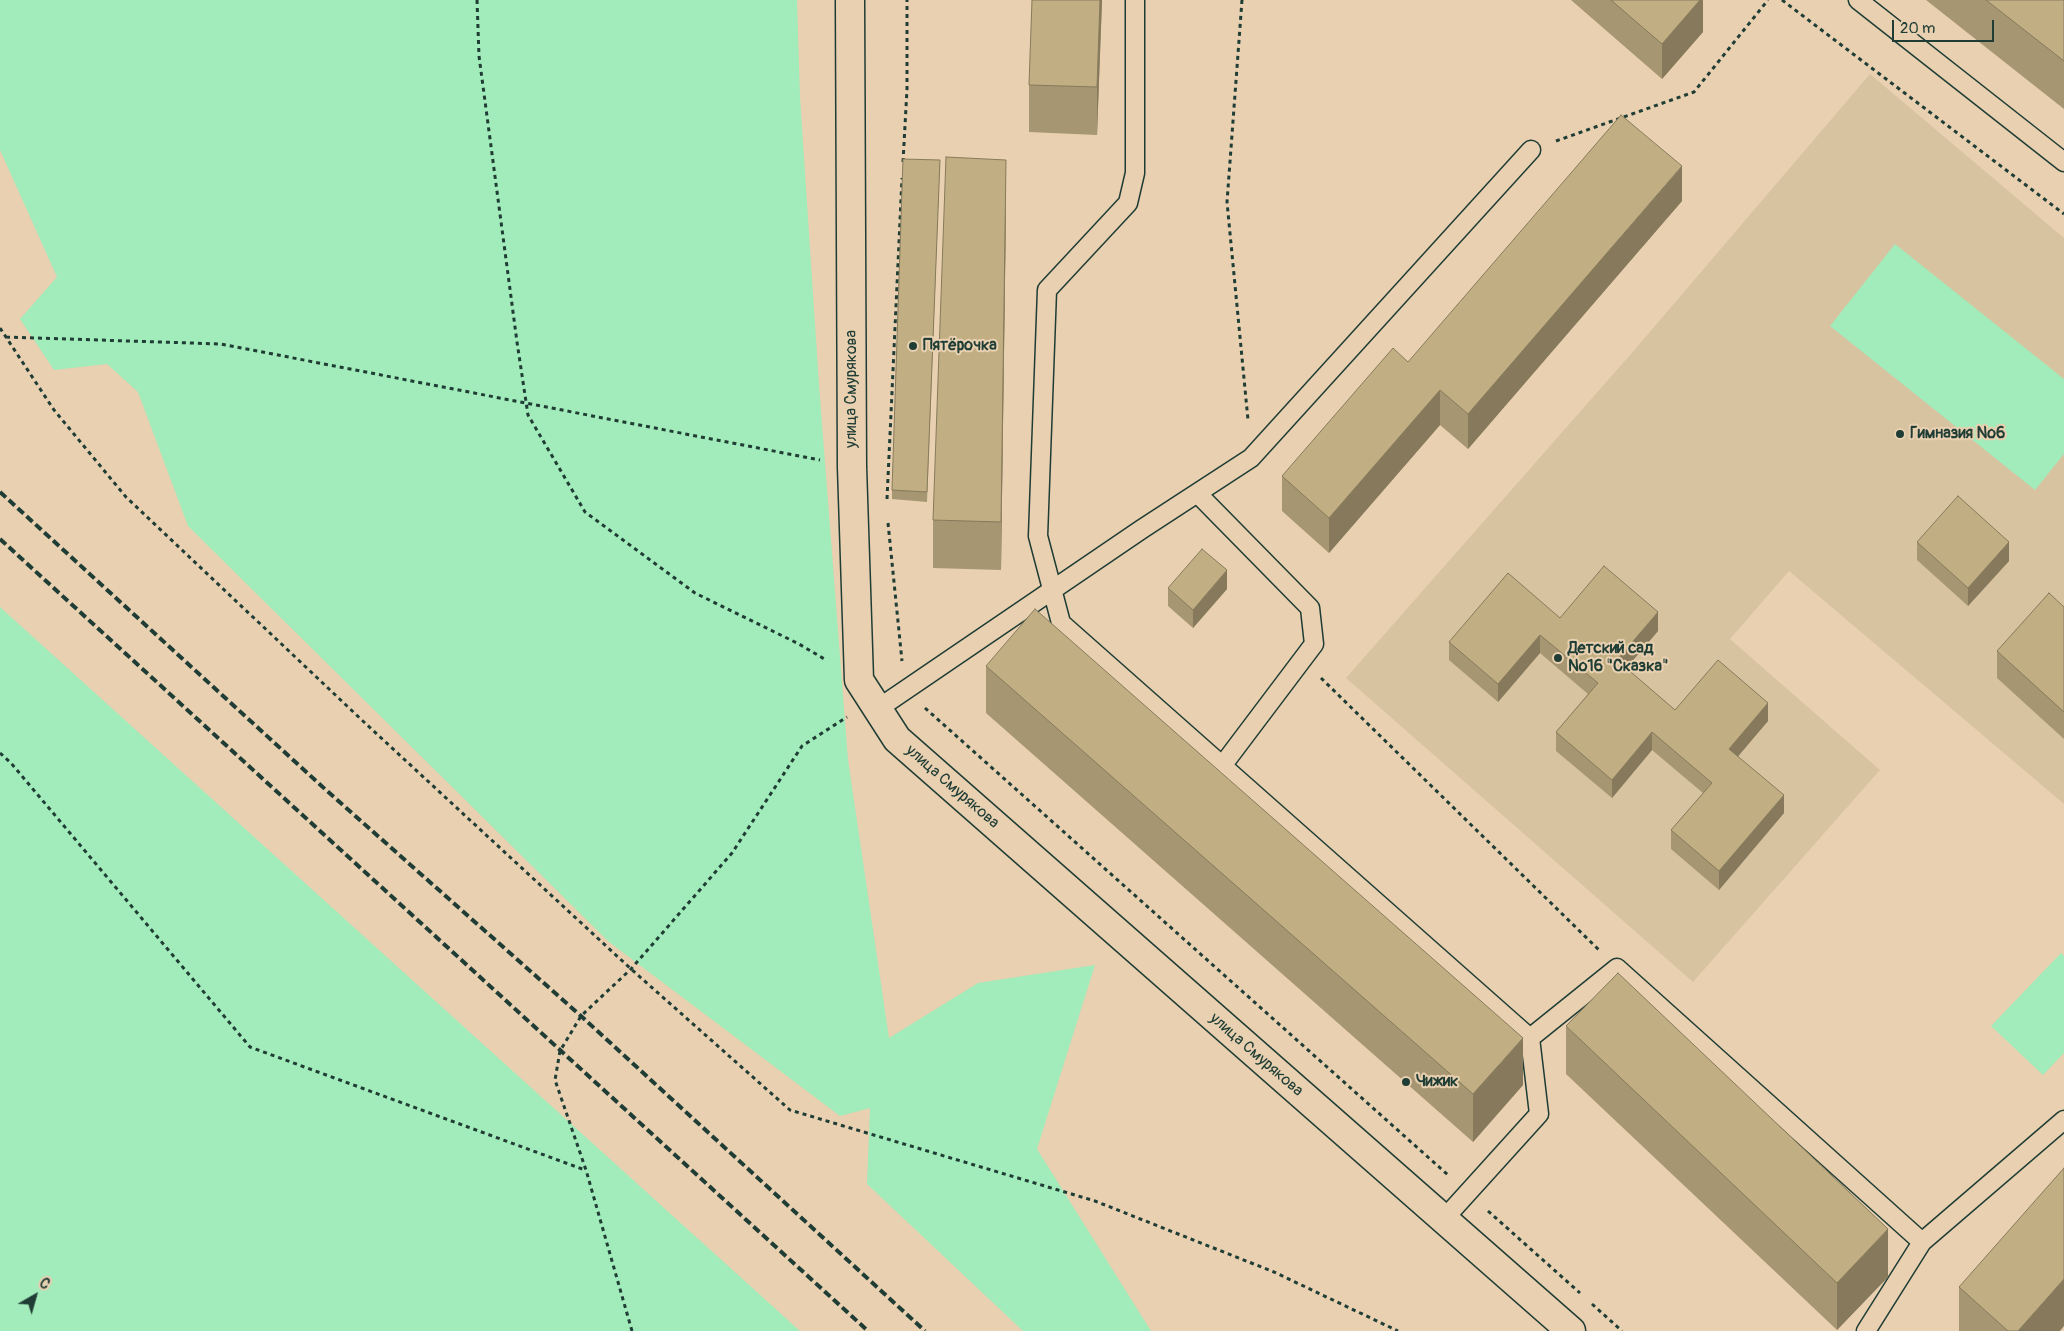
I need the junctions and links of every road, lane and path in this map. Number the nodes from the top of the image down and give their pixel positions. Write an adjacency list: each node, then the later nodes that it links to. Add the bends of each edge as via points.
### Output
1 (477, 0): 16 (path, via 479,56)
2 (850, 0): 25 (street, улица Смурякова, via 852,467)
3 (907, 0): 11 (path)
4 (1135, 0): 22 (lane, via 1135,173 1128,203 1047,290 1038,536)
5 (1242, 0): 17 (path, via 1227,202)
6 (1768, 0): 9 (path, via 1694,92)
7 (1782, 0): 13 (path)
8 (1858, 0): 10 (lane)
9 (1531, 150): 17 (lane)
10 (2064, 162)
11 (903, 168)
12 (902, 178): 20 (path)
13 (2064, 214)
14 (0, 328): 15 (path)
15 (6, 337): 16 (path, via 221,344); 29 (path, via 54,410 126,497)
16 (527, 404): 18 (path); 25 (path, via 528,415 584,512 695,593 799,644)
17 (1251, 458): 19 (lane)
18 (828, 462)
19 (1197, 493): 22 (lane); 23 (lane, via 1310,608 1314,644)
20 (887, 501)
21 (888, 519): 24 (path)
22 (1051, 590): 24 (lane); 27 (lane, via 1061,623)
23 (1302, 660): 27 (lane); 28 (path)
24 (905, 690): 25 (lane); 33 (path)
25 (869, 697): 29 (path, via 802,746 732,853); 34 (street, улица Смурякова, via 896,739)
26 (0, 753): 32 (path, via 250,1047)
27 (1222, 766): 30 (lane)
28 (1617, 968): 30 (lane); 35 (lane)
29 (631, 969): 32 (path, via 581,1016 560,1051 555,1080); 37 (path, via 790,1110 1095,1202 1274,1272)
30 (1530, 1038): 33 (lane, via 1539,1114)
31 (2064, 1120): 35 (lane)
32 (586, 1170): 36 (path)
33 (1468, 1193): 34 (lane); 39 (path)
34 (1444, 1219): 38 (street, улица Смурякова)
35 (1922, 1242): 40 (lane)
36 (632, 1331)
37 (1398, 1331)
38 (1571, 1331)
39 (1622, 1331)
40 (1866, 1331)

